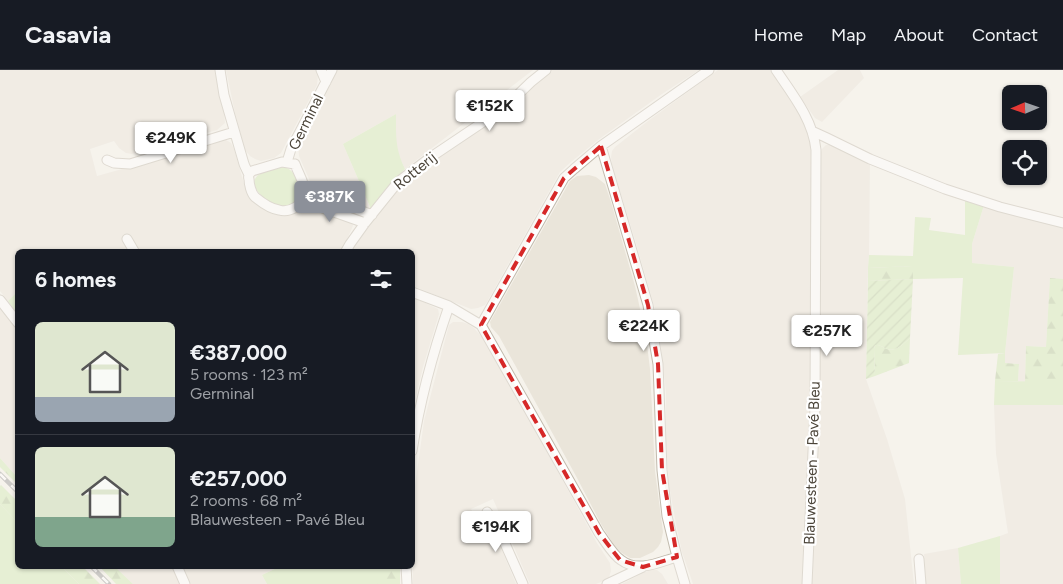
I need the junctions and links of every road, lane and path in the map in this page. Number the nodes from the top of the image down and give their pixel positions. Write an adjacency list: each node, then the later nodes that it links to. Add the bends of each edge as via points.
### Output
1 (220, 70): 8 (street)
2 (321, 70): 7 (street, Germinal)
3 (332, 70): 7 (street, Germinal)
4 (546, 70): 16 (street, Rotterij, via 504,108 398,182)
5 (710, 70): 10 (street)
6 (776, 70): 9 (street, via 798,101)
7 (326, 82): 12 (street, Germinal)
8 (234, 132): 11 (street, via 130,164); 13 (street)
9 (814, 132): 18 (street, via 945,189); 39 (street, Blauwesteen - Pavé Bleu, via 817,171 815,381)
10 (601, 146): 26 (street, via 564,178); 29 (street, via 648,305 658,364 667,516)
11 (107, 160)
12 (287, 162): 13 (street, Germinal); 14 (street, Germinal, via 295,164)
13 (249, 174): 15 (street, via 252,192 273,208 281,211 294,209)
14 (305, 190): 15 (street); 16 (street)
15 (303, 201): 17 (street)
16 (372, 214): 17 (street, Rotterij)
17 (365, 223): 21 (street, Rotterij)
18 (1063, 223)
19 (127, 239): 20 (street)
20 (133, 249)
21 (347, 249)
22 (415, 293): 24 (street)
23 (0, 300): 25 (street)
24 (449, 306): 26 (street); 27 (street, via 424,384)
25 (15, 319)
26 (481, 325): 31 (street, via 599,532 620,560)
27 (415, 432)
28 (487, 512): 36 (street, via 499,530)
29 (677, 557): 31 (street); 38 (street)
30 (919, 559): 40 (street)
31 (643, 567): 37 (street)
32 (178, 569): 34 (street)
33 (406, 569): 35 (street)
34 (185, 584)
35 (407, 584)
36 (523, 584)
37 (607, 584)
38 (685, 584)
39 (807, 584)
40 (921, 584)

